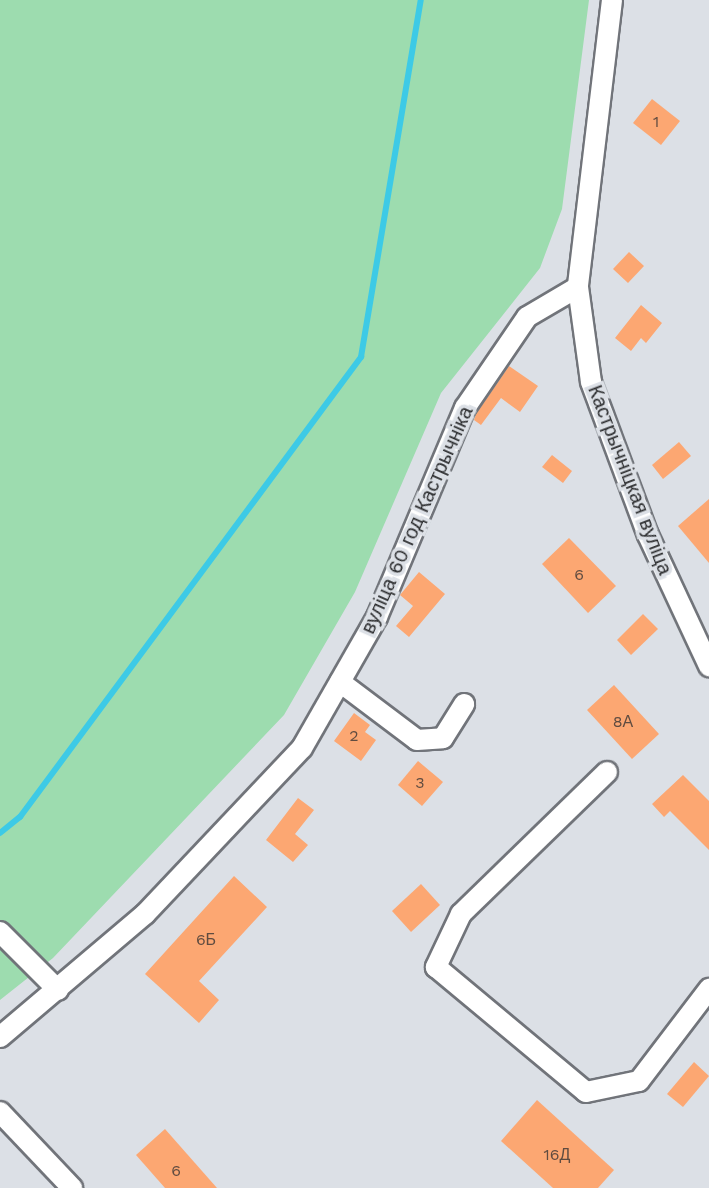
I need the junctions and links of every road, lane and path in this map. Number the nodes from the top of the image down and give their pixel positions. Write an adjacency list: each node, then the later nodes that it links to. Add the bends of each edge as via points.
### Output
1 (612, 0): 2 (street, Кастрычніцкая вуліца)
2 (578, 287): 3 (street, Кастрычніцкая вуліца, via 591,382 648,535); 4 (street, вуліца 60 год Кастрычніка, via 527,317 465,408 377,617)
3 (709, 666)
4 (340, 682): 5 (street, via 417,740 443,738); 9 (street, вуліца 60 год Кастрычніка, via 302,748 179,881)
5 (464, 704)
6 (607, 772): 8 (street, via 461,914 436,967 586,1092 639,1081)
7 (0, 932): 9 (street)
8 (709, 989)
9 (58, 990): 10 (street, вуліца 60 год Кастрычніка)
10 (0, 1037)
11 (0, 1112): 12 (street)
12 (66, 1186)

